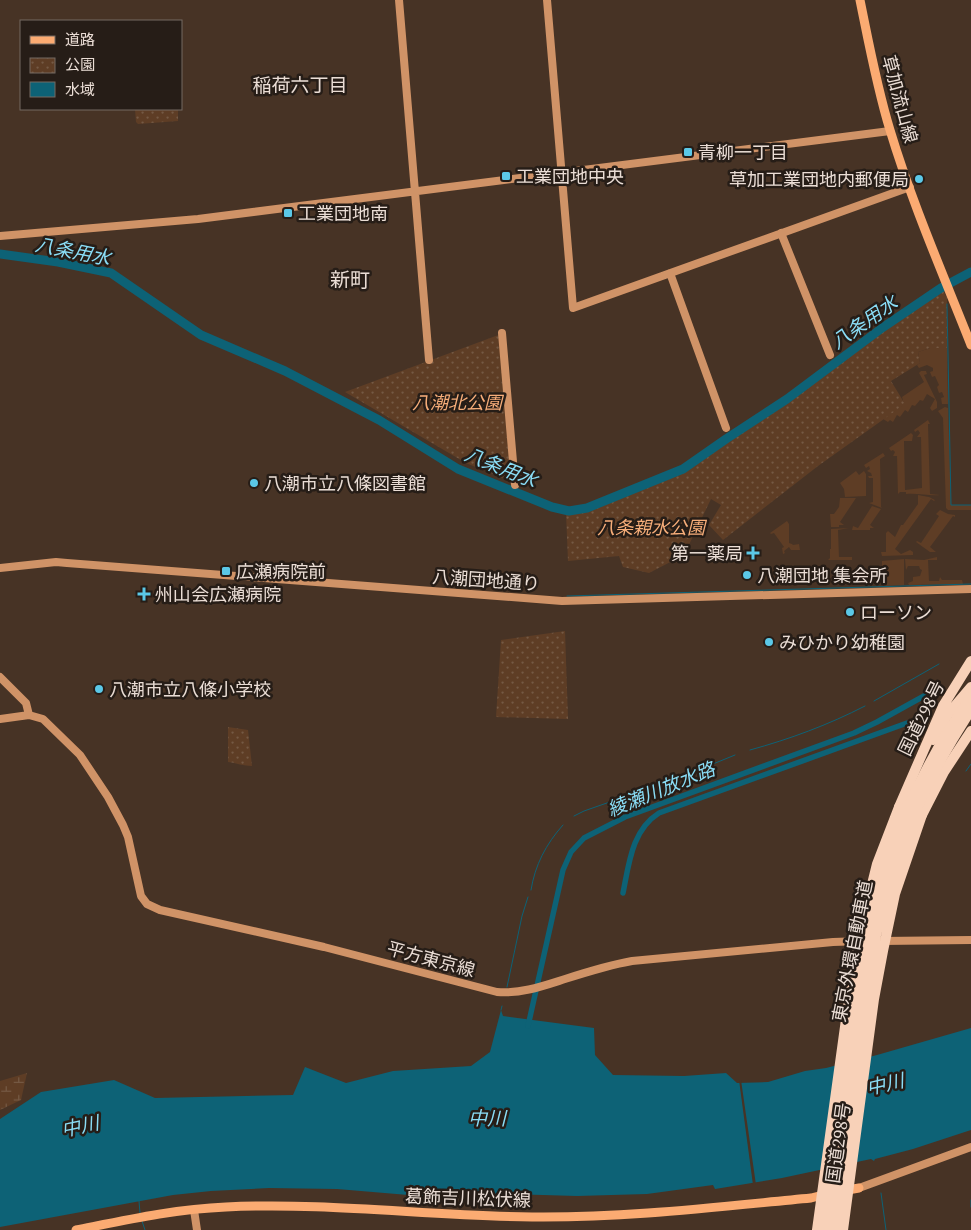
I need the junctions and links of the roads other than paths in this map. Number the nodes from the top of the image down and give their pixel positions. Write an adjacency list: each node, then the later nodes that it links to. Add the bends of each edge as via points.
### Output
1 (398, 0): 7 (street)
2 (547, 0): 5 (street)
3 (860, 0): 4 (main road, 草加流山線)
4 (890, 131): 5 (street); 6 (main road, 草加流山線)
5 (561, 173): 7 (street); 10 (street, via 573,308)
6 (910, 187): 8 (street); 12 (main road, 草加流山線)
7 (414, 192): 9 (street, via 198,219); 14 (street)
8 (782, 233): 10 (street); 13 (street)
9 (0, 236)
10 (670, 273): 15 (street)
11 (502, 333): 16 (street)
12 (971, 344)
13 (830, 356)
14 (429, 360)
15 (726, 428)
16 (515, 485)
17 (0, 568): 18 (street, 八潮団地通り, via 56,562 567,601)
18 (971, 589)
19 (971, 661): 29 (highway, 国道298号, via 943,706)
20 (0, 677): 24 (street, via 26,703)
21 (971, 687): 29 (highway, 国道298号, via 948,714)
22 (971, 697): 37 (highway, 東京外環自動車道, bridge, via 921,780 896,838 876,898 862,964)
23 (971, 710): 38 (highway, 東京外環自動車道, bridge, via 943,755 913,814 882,908 865,1001)
24 (29, 715): 25 (street); 30 (street, 平方東京線, via 48,723 94,774 123,825 141,896 150,906 342,951 497,992 525,990 619,964 646,960 833,942)
25 (0, 719)
26 (971, 723): 28 (highway, 国道298号)
27 (971, 730): 28 (highway, 国道298号)
28 (944, 772): 39 (highway, 国道298号, bridge, via 922,815 895,894 882,950)
29 (905, 792): 36 (highway, 国道298号, bridge, via 877,864 857,945)
30 (971, 940)
31 (971, 1147): 32 (street)
32 (859, 1188): 33 (main road, 葛飾吉川松伏線, via 811,1198 678,1212 600,1216 486,1216 324,1206)
33 (194, 1210): 34 (main road, 葛飾吉川松伏線); 35 (street)
34 (76, 1230)
35 (197, 1230)
36 (817, 1230)
37 (826, 1230)
38 (834, 1230)
39 (843, 1230)

